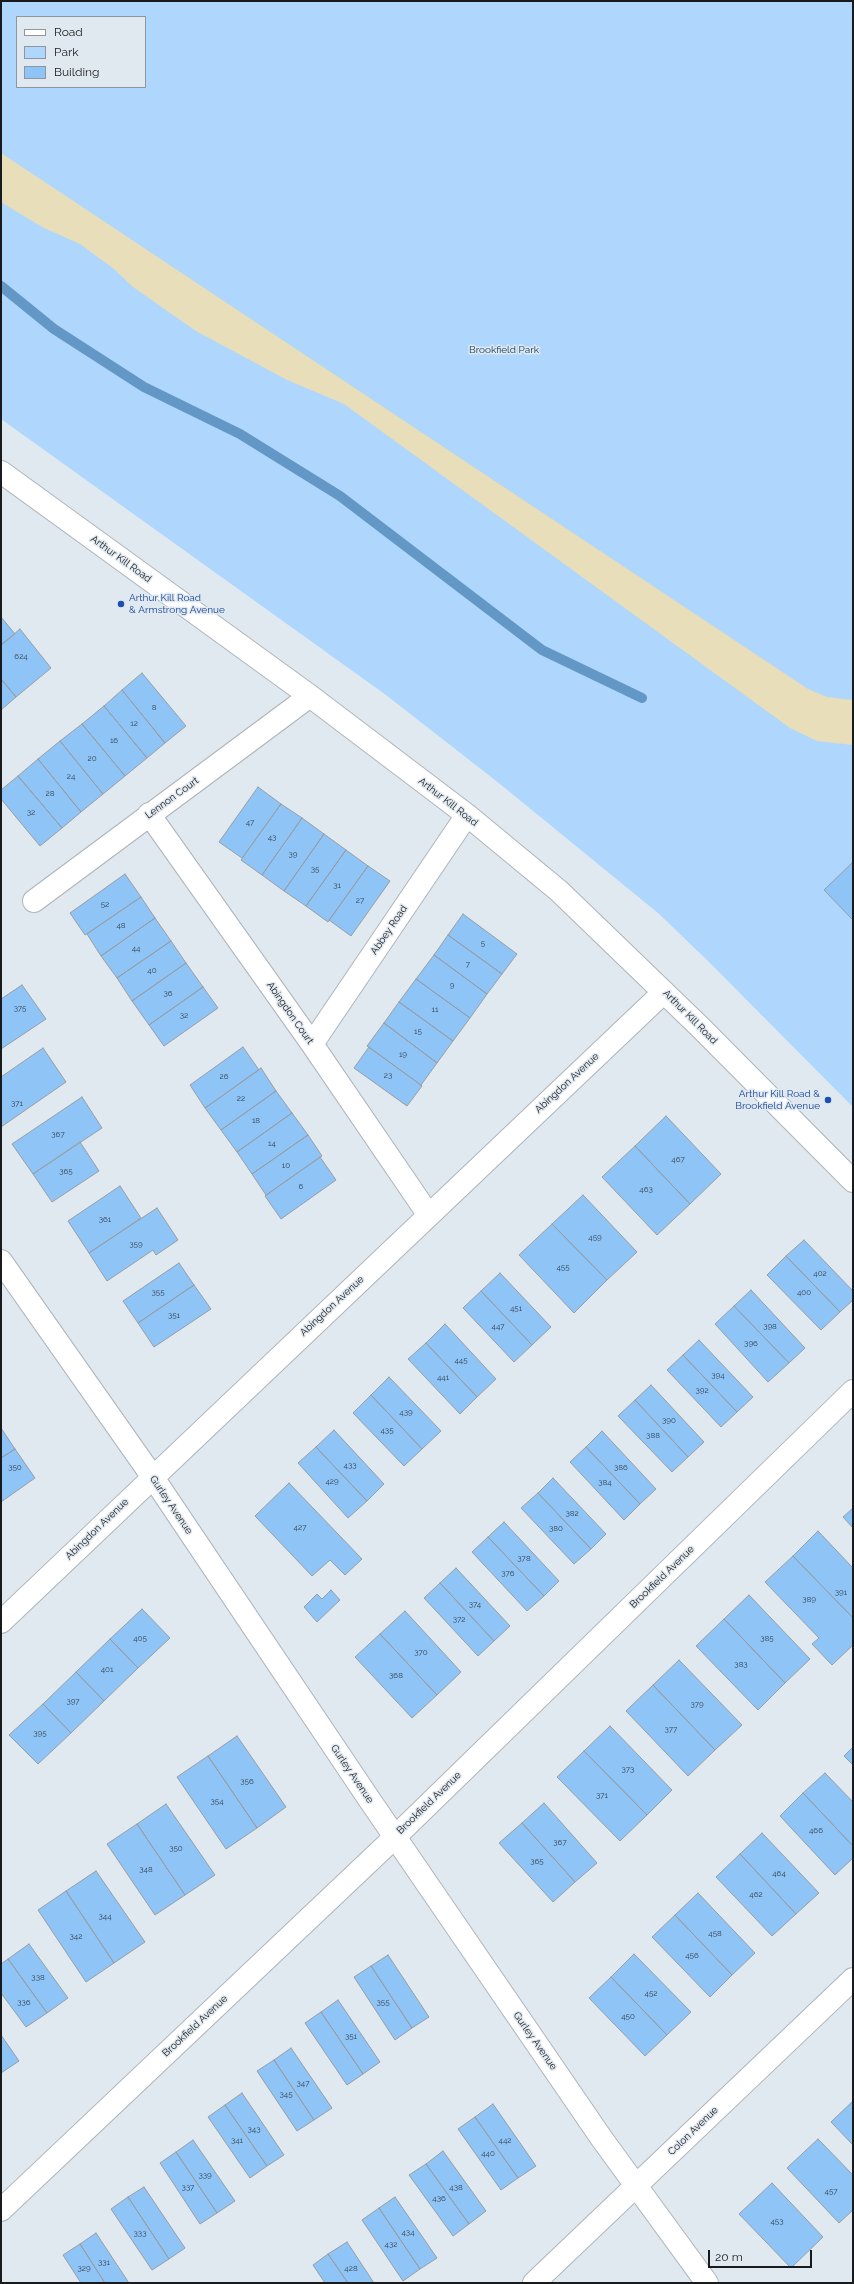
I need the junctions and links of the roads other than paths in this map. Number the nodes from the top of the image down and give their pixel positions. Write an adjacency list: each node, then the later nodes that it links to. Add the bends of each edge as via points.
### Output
1 (1, 472): 2 (street, Arthur Kill Road)
2 (310, 696): 3 (street, Lennon Court); 4 (street, Arthur Kill Road)
3 (149, 814): 5 (street, Lennon Court); 7 (street, Abingdon Court)
4 (467, 815): 6 (street, Arthur Kill Road, via 559,891); 7 (street, Abbey Road)
5 (34, 901)
6 (664, 992): 8 (street, Arthur Kill Road); 9 (street, Abingdon Avenue)
7 (312, 1044): 9 (street, Abingdon Court)
8 (853, 1181)
9 (428, 1214): 12 (street, Abingdon Avenue)
10 (1, 1261): 12 (street, Gurley Avenue)
11 (853, 1392): 14 (street, Brookfield Avenue)
12 (152, 1476): 13 (street, Abingdon Avenue); 14 (street, Gurley Avenue)
13 (1, 1622)
14 (395, 1837): 16 (street, Gurley Avenue); 17 (street, Brookfield Avenue)
15 (853, 1979): 16 (street, Colon Avenue)
16 (635, 2187): 18 (street, Colon Avenue); 19 (street, Gurley Avenue)
17 (1, 2210)
18 (534, 2283)
19 (707, 2283)

